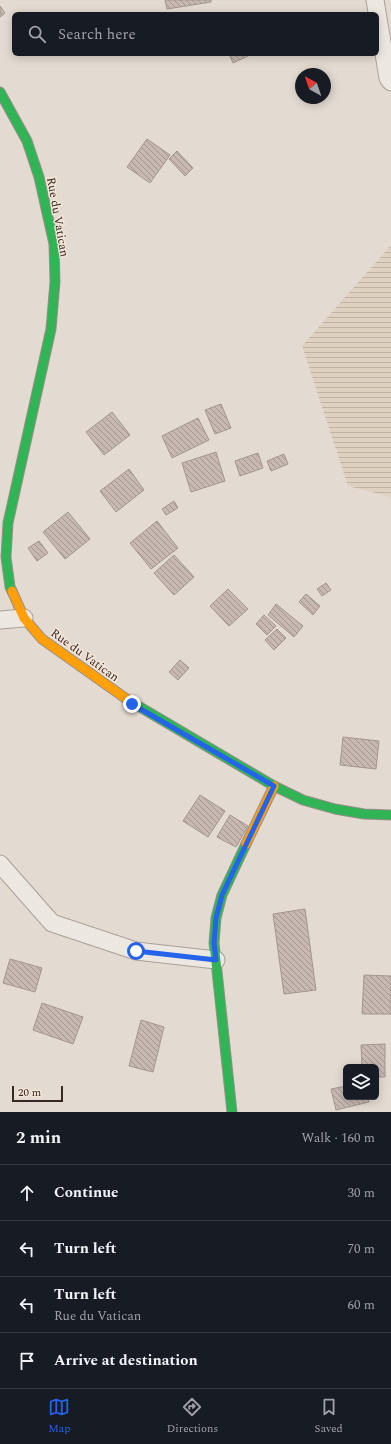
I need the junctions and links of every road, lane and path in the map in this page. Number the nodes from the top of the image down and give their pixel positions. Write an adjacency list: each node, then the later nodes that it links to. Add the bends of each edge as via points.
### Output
1 (375, 0): 2 (street)
2 (377, 12)
3 (379, 24): 4 (street, via 388,78)
4 (391, 82)
5 (0, 92): 6 (street, Rue du Vatican, via 27,141 39,177 54,244 55,274 51,329 8,523 6,558 10,587)
6 (24, 618): 7 (street); 8 (street, Rue du Vatican, via 42,639 132,704)
7 (0, 620)
8 (274, 786): 9 (street, Rue du Vatican, via 303,800 335,809); 11 (street, via 222,895 216,918)
9 (391, 815)
10 (0, 864): 11 (street, via 52,923 136,951)
11 (216, 960): 12 (street)
12 (232, 1112)

